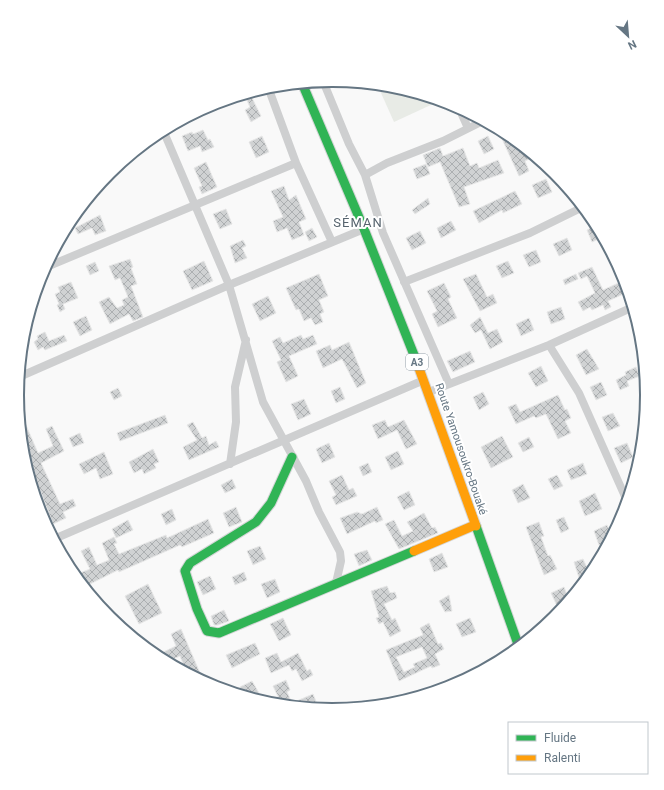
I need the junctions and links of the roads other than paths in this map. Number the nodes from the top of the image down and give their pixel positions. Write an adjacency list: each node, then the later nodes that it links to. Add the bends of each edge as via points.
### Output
1 (326, 87): 9 (street)
2 (304, 89): 12 (main road, Route Yamousoukro-Bouaké / A3)
3 (270, 93): 8 (street)
4 (463, 116): 6 (street)
5 (477, 124): 6 (street)
6 (468, 128): 9 (street)
7 (166, 136): 10 (street)
8 (296, 162): 10 (street); 13 (street)
9 (365, 175): 15 (street, via 377,218)
10 (194, 205): 14 (street); 16 (street)
11 (577, 210): 15 (street, via 530,233)
12 (364, 229): 13 (street); 21 (main road, Route Yamousoukro-Bouaké / A3)
13 (332, 242): 16 (street)
14 (53, 264)
15 (404, 282): 22 (street)
16 (229, 284): 18 (street); 20 (street)
17 (628, 309): 19 (street)
18 (246, 340): 24 (street, via 263,402); 26 (street, via 235,388 236,422)
19 (549, 345): 22 (street); 27 (street, via 579,393)
20 (25, 375)
21 (424, 380): 23 (main road, Route Yamousoukro-Bouaké / A3); 24 (street)
22 (449, 384): 23 (street)
23 (429, 392): 28 (main road, Route Yamousoukro-Bouaké / A3)
24 (284, 440): 25 (street); 26 (street)
25 (292, 457): 30 (street, via 340,552 341,561); 30 (main road, via 271,503 256,522 190,563 185,571 197,609 207,631 219,633)
26 (230, 464): 29 (street)
27 (624, 495)
28 (475, 525): 30 (main road); 31 (main road, Route Yamousoukro-Bouaké / A3)
29 (59, 537)
30 (336, 583)
31 (517, 641)

